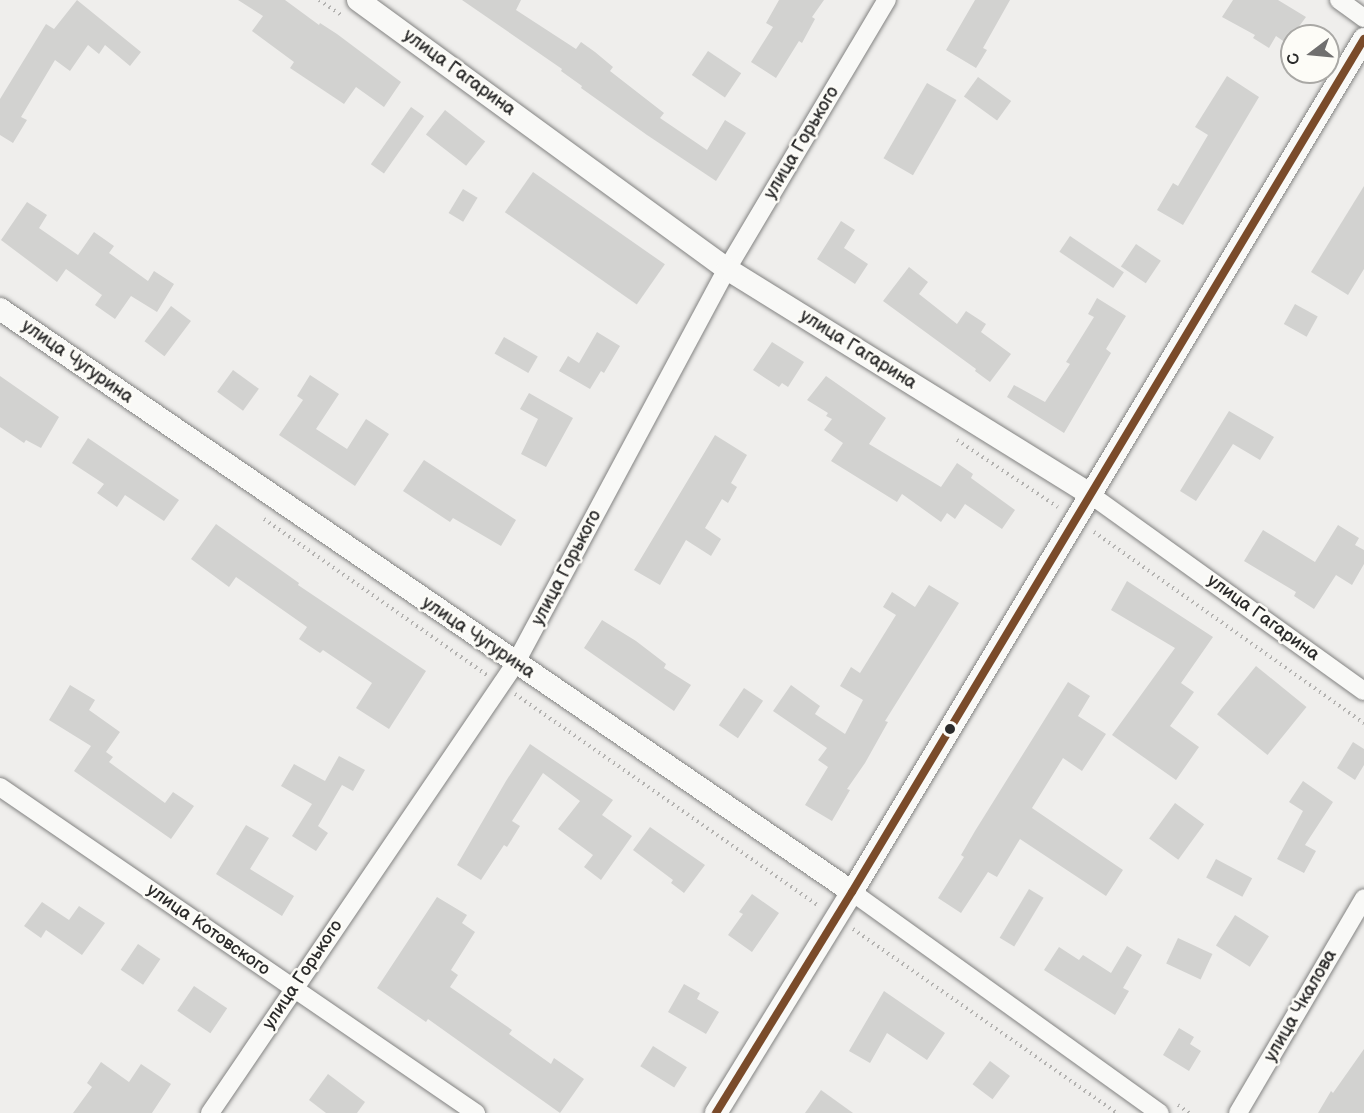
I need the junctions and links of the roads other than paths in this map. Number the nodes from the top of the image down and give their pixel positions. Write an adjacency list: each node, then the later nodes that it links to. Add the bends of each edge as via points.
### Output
1 (358, 0): 6 (street, улица Гагарина)
2 (887, 0): 6 (street, улица Горького)
3 (1339, 0): 4 (street)
4 (1364, 18)
5 (1364, 39): 8 (street)
6 (727, 269): 8 (street, улица Гагарина); 9 (street, улица Горького)
7 (0, 309): 9 (street, улица Чугурина)
8 (1091, 495): 10 (street, улица Гагарина); 12 (street)
9 (515, 664): 12 (street, улица Чугурина); 14 (street, улица Горького)
10 (1364, 691)
11 (0, 787): 14 (street, улица Котовского)
12 (852, 892): 17 (street); 18 (street, улица Чугурина)
13 (1364, 898): 19 (street, улица Чкалова)
14 (294, 989): 15 (street, улица Горького); 16 (street, улица Котовского)
15 (210, 1113)
16 (476, 1113)
17 (716, 1113)
18 (1161, 1113)
19 (1238, 1113)

